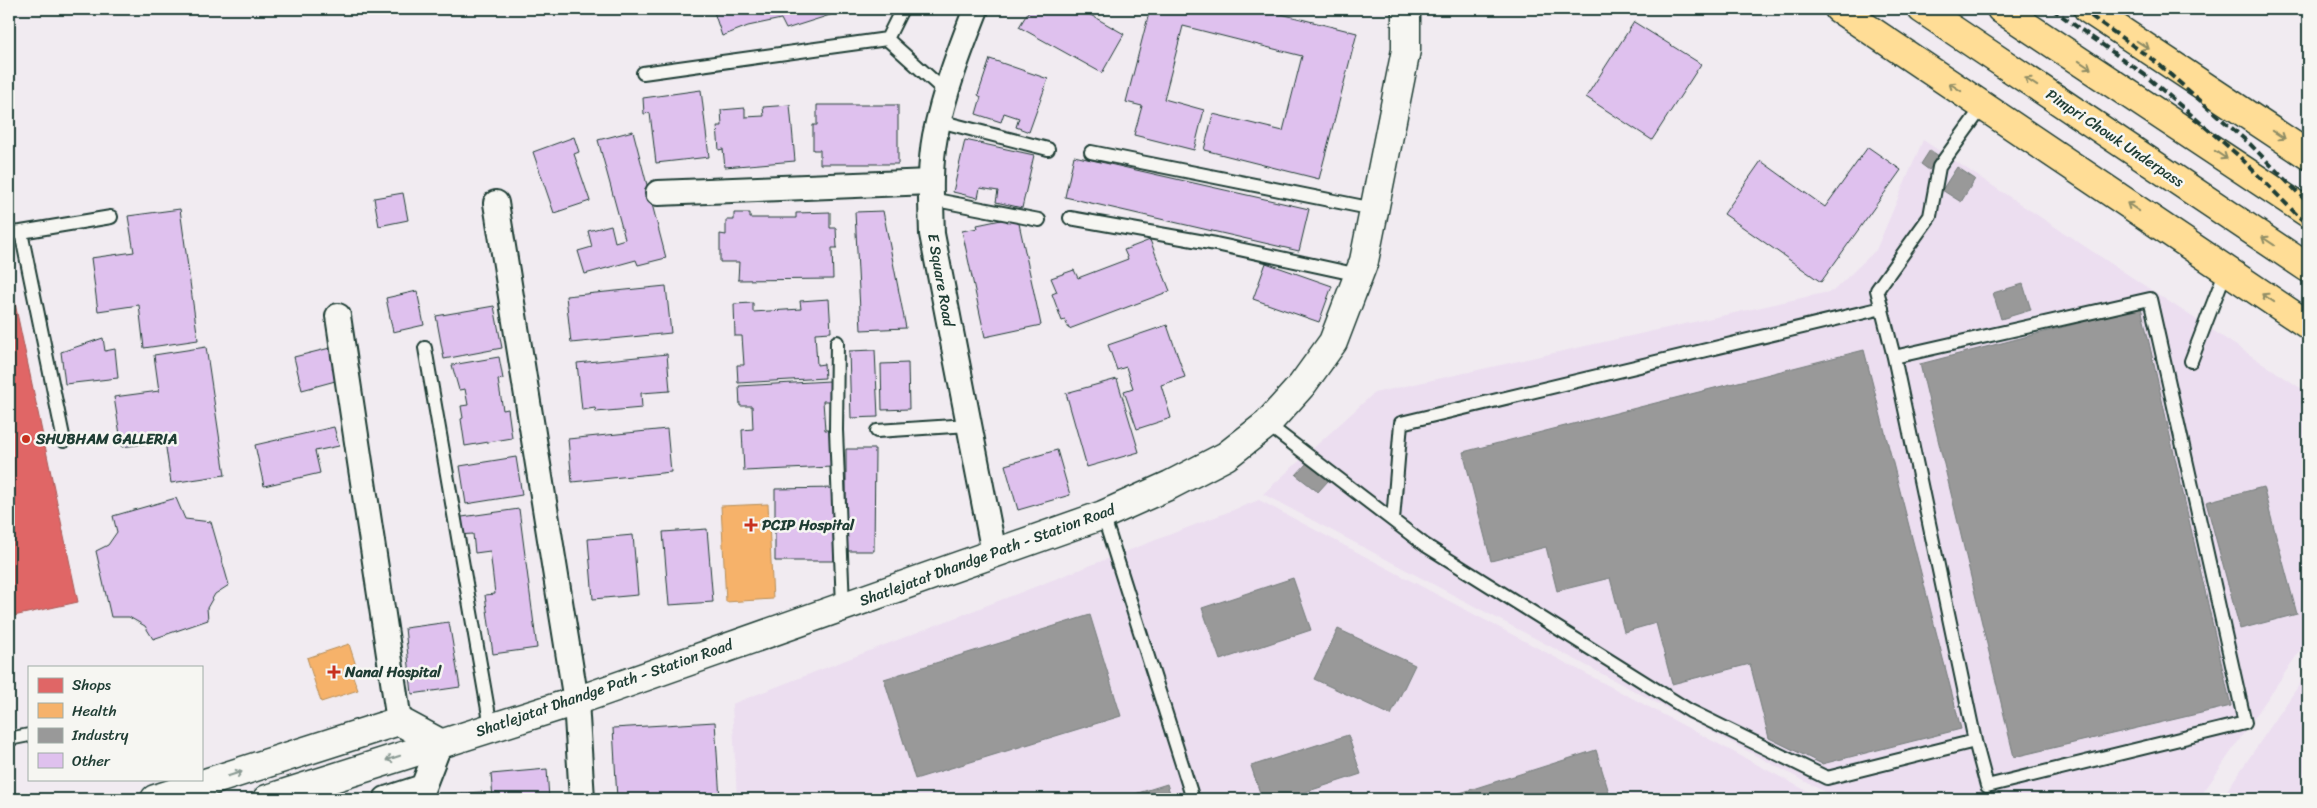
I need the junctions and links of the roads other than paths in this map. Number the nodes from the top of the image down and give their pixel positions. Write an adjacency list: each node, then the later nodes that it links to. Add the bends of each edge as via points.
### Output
1 (902, 9): 8 (lane)
2 (976, 9): 10 (street, E Square Road, via 955,62)
3 (1406, 9): 19 (main road, Shatlejatat Dhandge Path - Station Road, via 1406,50)
4 (1839, 9): 11 (main road, one-way to 4)
5 (1922, 9): 25 (main road, Pimpri Chowk Underpass, one-way to 5)
6 (2001, 9): 20 (main road, one-way to 20)
7 (2088, 9): 15 (main road, one-way to 15)
8 (887, 39): 9 (lane); 10 (lane)
9 (642, 73)
10 (947, 93): 12 (street, E Square Road)
11 (1983, 106): 26 (main road, one-way to 11); 28 (lane, via 1938,167 1930,216 1877,290)
12 (939, 121): 13 (lane); 16 (street, E Square Road)
13 (1048, 149)
14 (1091, 152): 19 (lane)
15 (2308, 155)
16 (930, 191): 17 (street); 23 (lane); 36 (street, E Square Road, via 932,234)
17 (658, 193)
18 (496, 203): 43 (street)
19 (1374, 209): 27 (main road, Shatlejatat Dhandge Path - Station Road)
20 (2308, 214)
21 (111, 217): 24 (lane)
22 (1070, 218): 27 (lane, via 1216,244)
23 (1039, 220)
24 (15, 232): 38 (lane)
25 (2308, 268)
26 (2226, 270): 30 (main road, one-way to 26); 34 (lane)
27 (1359, 275): 35 (main road, Shatlejatat Dhandge Path - Station Road, via 1333,342 1302,385)
28 (1882, 308): 33 (lane); 40 (lane, via 1401,423)
29 (338, 316): 44 (street)
30 (2308, 326)
31 (837, 342): 42 (lane, via 836,430)
32 (425, 348): 45 (lane)
33 (1894, 357): 48 (lane); 48 (lane, via 2150,299 2245,722 1987,786)
34 (2191, 361)
35 (1266, 424): 39 (main road, Shatlejatat Dhandge Path - Station Road, via 1226,456); 40 (lane)
36 (969, 425): 37 (lane); 41 (street, E Square Road)
37 (877, 431)
38 (64, 441)
39 (1103, 515): 41 (main road, Shatlejatat Dhandge Path - Station Road); 54 (lane)
40 (1393, 520): 48 (lane, via 1425,545 1690,711 1827,778)
41 (994, 553): 42 (main road, Shatlejatat Dhandge Path - Station Road)
42 (843, 606): 43 (main road, Shatlejatat Dhandge Path - Station Road)
43 (576, 701): 45 (main road, Shatlejatat Dhandge Path - Station Road); 53 (street)
44 (399, 722): 49 (main road); 50 (main road, one-way to 44)
45 (491, 727): 49 (main road, Shatlejatat Dhandge Path - Station Road)
46 (28, 735): 47 (lane)
47 (9, 739)
48 (1976, 741)
49 (440, 743): 51 (main road, Shatlejatat Dhandge Path - Station Road, one-way to 51); 52 (street, via 423,787)
50 (155, 799)
51 (267, 799)
52 (386, 799)
53 (582, 799)
54 (1194, 799)

